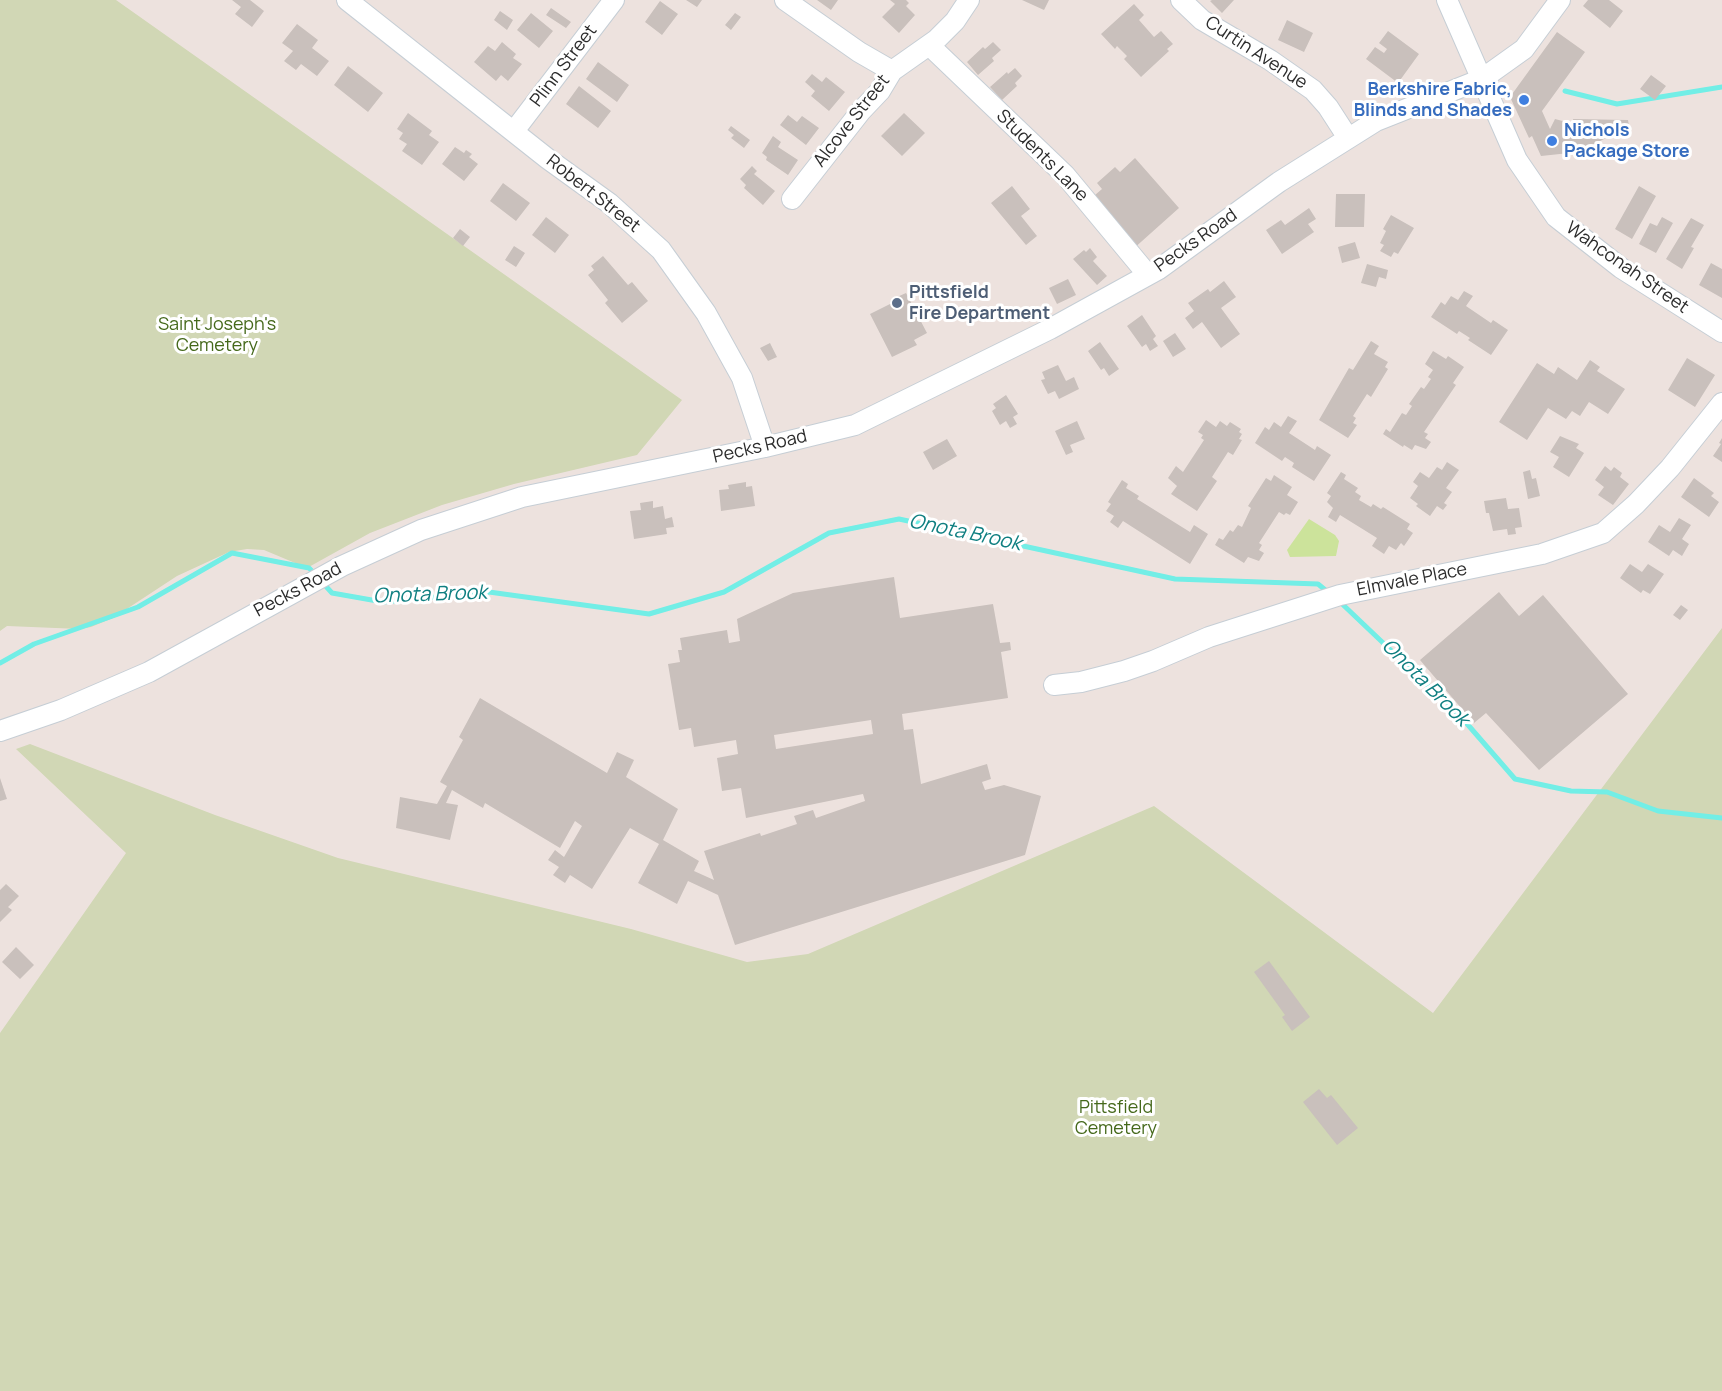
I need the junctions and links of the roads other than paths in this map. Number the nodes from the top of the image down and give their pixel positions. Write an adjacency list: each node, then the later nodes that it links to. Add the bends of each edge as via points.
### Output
1 (347, 0): 11 (street, Robert Street)
2 (614, 0): 11 (street, Plinn Street)
3 (785, 0): 9 (street)
4 (969, 0): 8 (street, Alcove Street, via 956,21)
5 (1181, 0): 12 (street, Curtin Avenue, via 1202,20 1313,90)
6 (1447, 0): 10 (street, Wahconah Street)
7 (1560, 0): 10 (street, Pecks Road, via 1524,49)
8 (929, 45): 9 (street, Alcove Street); 14 (street, Students Lane, via 1065,175)
9 (892, 71): 13 (street, Alcove Street)
10 (1482, 79): 12 (street, Pecks Road, via 1376,121); 15 (street, Wahconah Street, via 1517,160 1556,217 1621,268)
11 (514, 131): 17 (street, Robert Street, via 609,203 661,250 706,313 742,378)
12 (1348, 138): 14 (street, Pecks Road)
13 (792, 199)
14 (1148, 275): 17 (street, Pecks Road, via 1050,329 855,425)
15 (1722, 332)
16 (1722, 403): 18 (street, Elmvale Place, via 1670,468 1603,533 1542,554 1333,597 1153,661 1081,682)
17 (765, 447): 19 (street, Pecks Road, via 522,497 421,530 327,574 149,672)
18 (1054, 685)
19 (0, 731)

